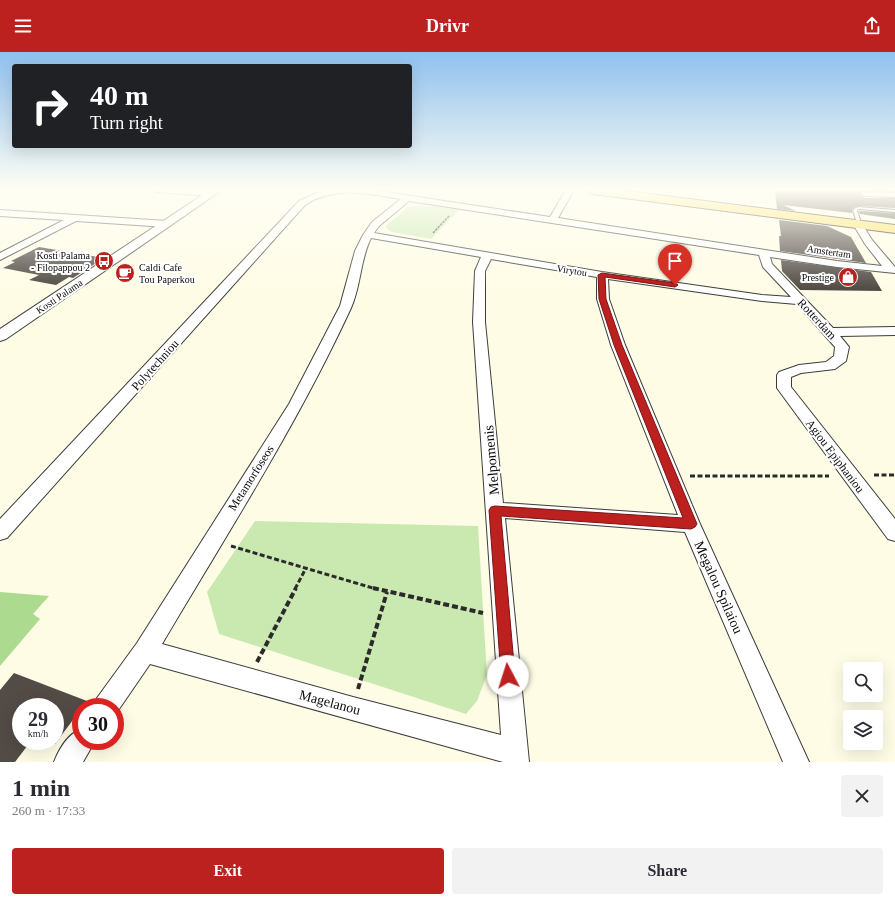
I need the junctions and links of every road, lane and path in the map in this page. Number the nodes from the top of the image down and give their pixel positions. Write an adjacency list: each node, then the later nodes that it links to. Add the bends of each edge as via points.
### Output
1 (64, 223): 16 (street)
2 (154, 223): 10 (street)
3 (284, 223): 30 (street, Polytechniou)
4 (376, 223): 13 (street, Metamorfoseos)
5 (442, 223): 14 (path)
6 (574, 223): 15 (street, Amstertam)
7 (859, 223): 18 (street, via 868,241)
8 (864, 223): 12 (main road)
9 (872, 223): 11 (main road)
10 (167, 224): 23 (street, Kosti Palama)
11 (895, 225)
12 (895, 229)
13 (368, 235): 14 (street, Virytou); 32 (street, Metamorfoseos, via 360,251 346,306 296,405)
14 (422, 243): 17 (street, Virytou)
15 (763, 252): 18 (street, Amstertam); 20 (street, Rotterdam, via 766,264)
16 (0, 256)
17 (487, 256): 19 (street, Virytou); 28 (street, Melpomenis, via 480,271 479,322)
18 (893, 270)
19 (602, 275): 20 (street, Virytou, via 762,298); 26 (street, Megalou Spilaiou, via 603,299 618,345)
20 (801, 301): 22 (street, Rotterdam)
21 (895, 331): 22 (street)
22 (830, 332): 24 (street, Rotterdam, via 842,347 841,358 830,366 799,369)
23 (0, 336)
24 (784, 375): 27 (street, Agiou Epiphaniou, via 784,388)
25 (895, 474): 27 (path)
26 (672, 476): 27 (path); 29 (street, Megalou Spilaiou)
27 (850, 476): 31 (street, Agiou Epiphaniou)
28 (495, 510): 29 (street); 35 (street, Melpomenis)
29 (691, 524): 43 (street, Megalou Spilaiou)
30 (0, 532)
31 (895, 533)
32 (212, 541): 33 (path); 36 (street, Metamorfoseos)
33 (306, 568): 34 (path); 37 (path)
34 (387, 592): 35 (path); 39 (path)
35 (503, 616): 41 (street, Melpomenis)
36 (145, 651): 37 (street, Magelanou); 38 (street, Metamorfoseos)
37 (247, 680): 39 (street, Magelanou)
38 (112, 698)
39 (353, 709): 41 (street, Magelanou)
40 (76, 750): 42 (street)
41 (515, 756)
42 (67, 762)
43 (796, 762)

